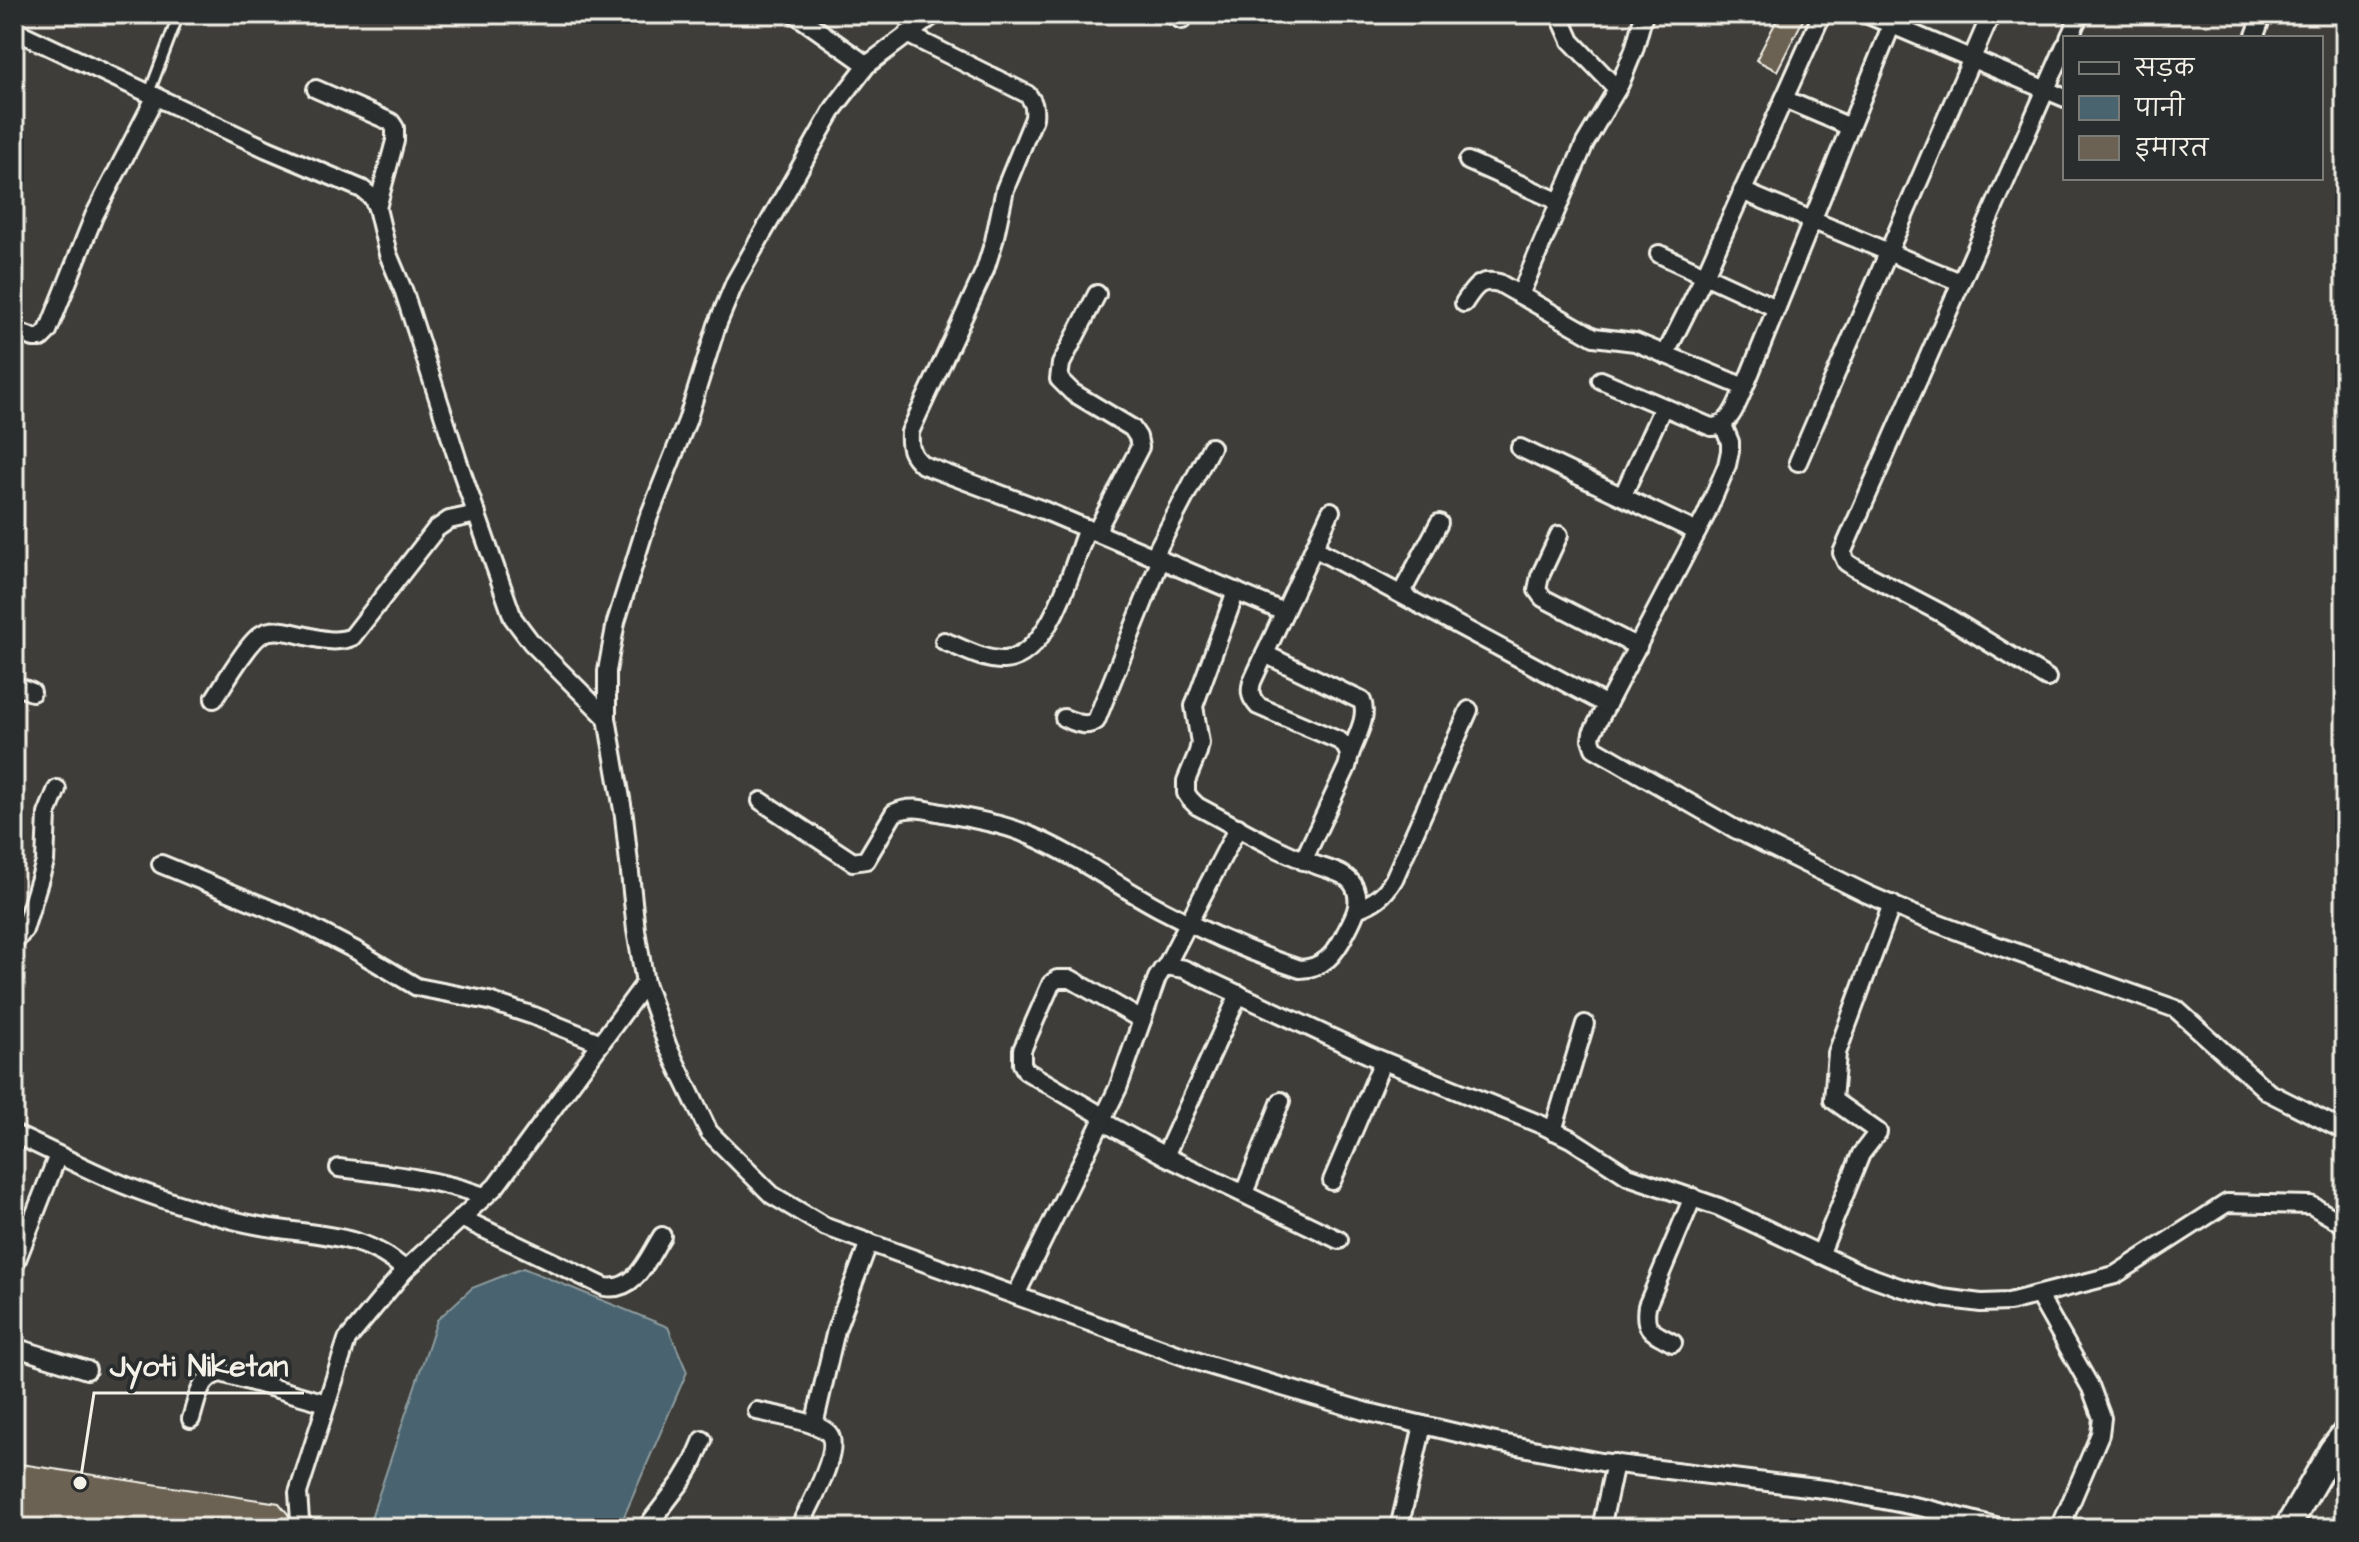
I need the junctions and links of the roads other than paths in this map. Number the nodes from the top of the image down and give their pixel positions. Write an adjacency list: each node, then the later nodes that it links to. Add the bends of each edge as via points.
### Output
1 (179, 14): 22 (lane)
2 (795, 14): 18 (street)
3 (935, 14): 13 (street)
4 (1559, 14): 20 (street, via 1571,41)
5 (1644, 14): 20 (street)
6 (1822, 14): 24 (street)
7 (1866, 14): 11 (street)
8 (1991, 14): 17 (street)
9 (2080, 14): 14 (street)
10 (2263, 14): 15 (street)
11 (1894, 19): 17 (street); 25 (street)
12 (14, 30): 22 (street)
13 (907, 34): 18 (street); 52 (street, via 1027,94 1035,107 1005,189 985,270 910,432 909,447 923,465)
14 (2070, 36)
15 (2255, 36)
16 (2063, 50): 21 (street)
17 (1971, 60): 21 (street); 31 (street)
18 (867, 65): 69 (street, via 834,108 735,282 717,325 616,622 607,671)
19 (316, 89): 29 (street, via 395,128)
20 (1617, 89): 28 (street, via 1585,143)
21 (2045, 90): 23 (street); 34 (street)
22 (152, 95): 29 (street, via 362,189); 39 (street, via 94,216 48,331 34,338)
23 (2063, 97)
24 (1784, 99): 25 (street); 27 (street)
25 (1850, 127): 30 (street)
26 (1468, 161): 28 (street)
27 (1742, 191): 30 (street); 33 (street)
28 (1560, 202): 36 (street)
29 (377, 208): 50 (street)
30 (1812, 220): 31 (street); 38 (street)
31 (1888, 253): 34 (street); 47 (street)
32 (1659, 254): 33 (street)
33 (1705, 275): 38 (street); 40 (street)
34 (1960, 282): 63 (street, via 1842,553 1855,568)
35 (1097, 294): 52 (street, via 1061,364 1059,379 1132,428 1140,447)
36 (1520, 295): 37 (street, via 1483,281); 40 (street, via 1594,337 1635,342)
37 (1464, 303)
38 (1776, 308): 42 (street)
39 (14, 331)
40 (1665, 355): 42 (street)
41 (1601, 380): 43 (street)
42 (1744, 387): 44 (street)
43 (1663, 407): 44 (street, via 1711,427); 48 (street)
44 (1723, 425): 53 (street, via 1730,442 1727,465)
45 (1211, 447): 56 (street)
46 (1520, 448): 48 (street)
47 (1798, 462)
48 (1623, 495): 53 (street)
49 (1331, 511): 55 (street)
50 (477, 514): 66 (street, via 436,529 352,637 342,642 276,630 263,633); 69 (street, via 513,618)
51 (1439, 523): 58 (street)
52 (1091, 530): 56 (street); 60 (street, via 1048,626 1019,657 992,659)
53 (1697, 532): 61 (street)
54 (1559, 535): 61 (street, via 1537,590 1543,598)
55 (1314, 548): 58 (street); 59 (street)
56 (1158, 557): 57 (street); 70 (street, via 1096,721 1082,725)
57 (1236, 591): 59 (street); 74 (street, via 1194,706 1200,743 1186,793 1197,806)
58 (1401, 594): 67 (street)
59 (1284, 612): 62 (street)
60 (944, 641)
61 (1638, 647): 67 (street)
62 (1265, 654): 71 (street, via 1252,682 1252,699 1340,741); 71 (street, via 1362,701 1363,716)
63 (2047, 678)
64 (14, 685): 65 (street)
65 (32, 692)
66 (214, 699)
67 (1607, 705): 77 (street, via 1591,739 1602,754 1735,829)
68 (1469, 710): 78 (street, via 1394,879 1375,903)
69 (607, 718): 82 (street)
70 (1064, 718)
71 (1350, 755): 75 (street)
72 (57, 789): 80 (street, via 47,814 45,862 24,930)
73 (761, 801): 79 (street, via 853,862 866,860 894,813 902,809 1000,825 1059,849)
74 (1238, 827): 75 (street); 79 (street)
75 (1303, 861): 78 (street, via 1347,877 1354,885)
76 (161, 864): 86 (street, via 297,920 417,987 489,1001)
77 (1892, 904): 91 (street, via 2176,1009 2268,1092); 105 (street, via 1837,1053 1833,1100 1878,1132 1861,1154)
78 (1357, 909): 79 (street, via 1339,947 1314,968 1279,962)
79 (1188, 922): 81 (street)
80 (14, 943)
81 (1166, 966): 83 (street); 84 (street)
82 (645, 983): 86 (street); 104 (street, via 668,1047 709,1132 772,1195 826,1227)
83 (1239, 994): 87 (street); 94 (street)
84 (1142, 1020): 89 (street); 89 (street, via 1071,979 1057,979 1022,1050 1026,1071)
85 (1585, 1024): 90 (street)
86 (601, 1043): 98 (street)
87 (1383, 1061): 90 (street); 96 (street)
88 (1281, 1101): 97 (street)
89 (1103, 1119): 94 (street); 108 (street)
90 (1553, 1131): 99 (street, via 1628,1176)
91 (2345, 1131)
92 (14, 1134): 93 (street)
93 (58, 1155): 106 (street); 107 (street, via 109,1180 203,1211 361,1242)
94 (1165, 1156): 97 (street)
95 (339, 1168): 98 (street, via 424,1179)
96 (1332, 1181)
97 (1244, 1193): 103 (street)
98 (484, 1196): 100 (street)
99 (1693, 1197): 105 (street); 110 (street, via 1645,1319 1651,1331)
100 (461, 1218): 102 (street, via 617,1289 633,1280); 107 (street)
101 (2345, 1225): 109 (street, via 2311,1205 2227,1203 2115,1275)
102 (662, 1236)
103 (1339, 1240)
104 (869, 1242): 108 (street); 116 (street, via 836,1330)
105 (1820, 1255): 109 (street, via 1942,1298 1981,1303)
106 (14, 1267)
107 (405, 1270): 113 (street, via 347,1340)
108 (1016, 1295): 117 (street, via 1205,1364)
109 (2039, 1296): 127 (street, via 2102,1418)
110 (1673, 1343)
111 (14, 1347): 112 (street)
112 (87, 1370)
113 (326, 1403): 115 (street, via 212,1374 205,1379); 121 (street, via 298,1493 300,1520)
114 (757, 1411): 116 (street)
115 (191, 1419)
116 (814, 1425): 123 (street, via 832,1438 832,1456)
117 (1423, 1425): 120 (street); 124 (street)
118 (2345, 1433): 128 (street)
119 (703, 1440): 122 (street, via 682,1481)
120 (1615, 1463): 125 (street); 126 (street, via 1832,1490)
121 (307, 1528)
122 (646, 1528)
123 (799, 1528)
124 (1399, 1528)
125 (1601, 1528)
126 (2003, 1528)
127 (2060, 1528)
128 (2287, 1528)

